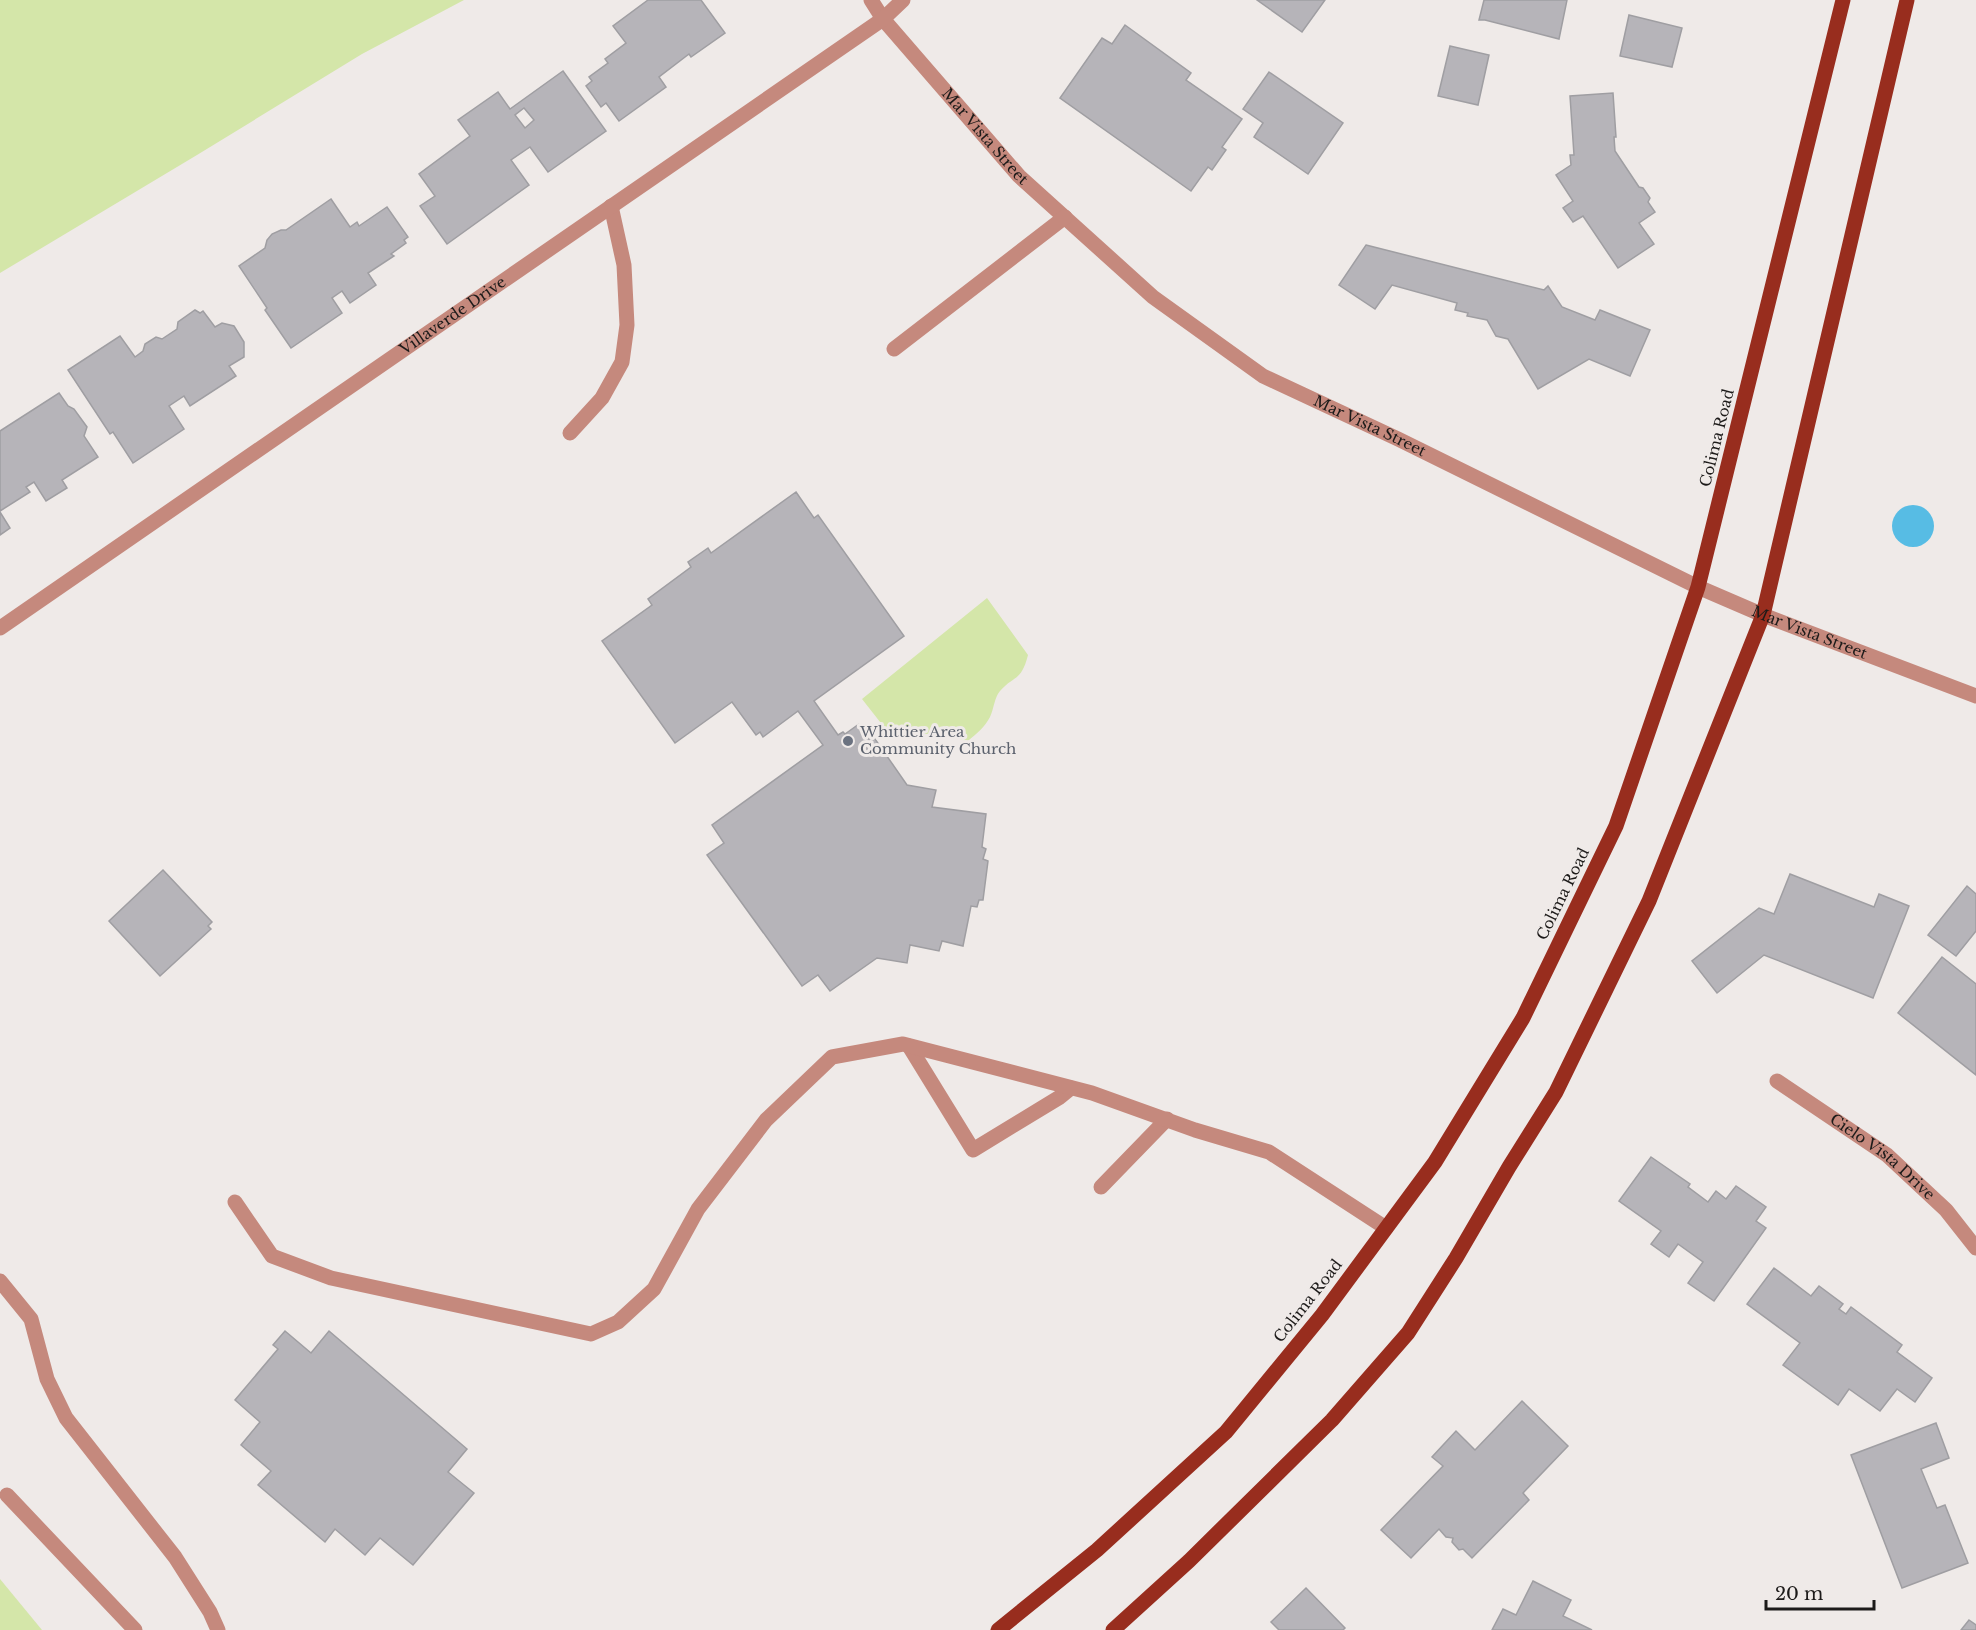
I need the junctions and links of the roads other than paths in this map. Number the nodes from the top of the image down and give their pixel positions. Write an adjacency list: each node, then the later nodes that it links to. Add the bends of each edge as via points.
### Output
1 (871, 0): 5 (street, Mar Vista Street)
2 (903, 0): 5 (street, Villaverde Drive)
3 (1843, 0): 10 (main road, Colima Road)
4 (1907, 0): 11 (main road)
5 (883, 19): 6 (street, Villaverde Drive); 7 (street, Mar Vista Street, via 1019,176)
6 (611, 206): 9 (street, via 624,265 627,325 622,362 602,398); 12 (street, Villaverde Drive)
7 (1065, 217): 8 (street); 10 (street, Mar Vista Street, via 1153,297 1263,376)
8 (894, 349)
9 (570, 433)
10 (1698, 587): 11 (street, Mar Vista Street); 20 (main road, Colima Road, via 1617,826 1523,1018 1435,1162)
11 (1763, 615): 13 (street, Mar Vista Street); 27 (main road, via 1649,901 1556,1092 1408,1333 1332,1420)
12 (0, 628)
13 (1976, 696)
14 (909, 1046): 16 (street); 16 (street, via 973,1150); 19 (street, via 832,1057 759,1128 698,1209 654,1289 618,1322 591,1334 330,1278 272,1256)
15 (1777, 1081): 21 (street, Cielo Vista Drive, via 1887,1155 1946,1210)
16 (1071, 1088): 17 (street)
17 (1167, 1119): 18 (street); 20 (street, via 1269,1152)
18 (1101, 1187)
19 (235, 1202)
20 (1386, 1228): 26 (main road, Colima Road, via 1322,1315 1226,1432 1097,1550)
21 (1976, 1248)
22 (0, 1281): 25 (street, via 31,1319 47,1379 66,1418 175,1557)
23 (7, 1495): 24 (street)
24 (135, 1630)
25 (218, 1630)
26 (998, 1630)
27 (1113, 1630)

